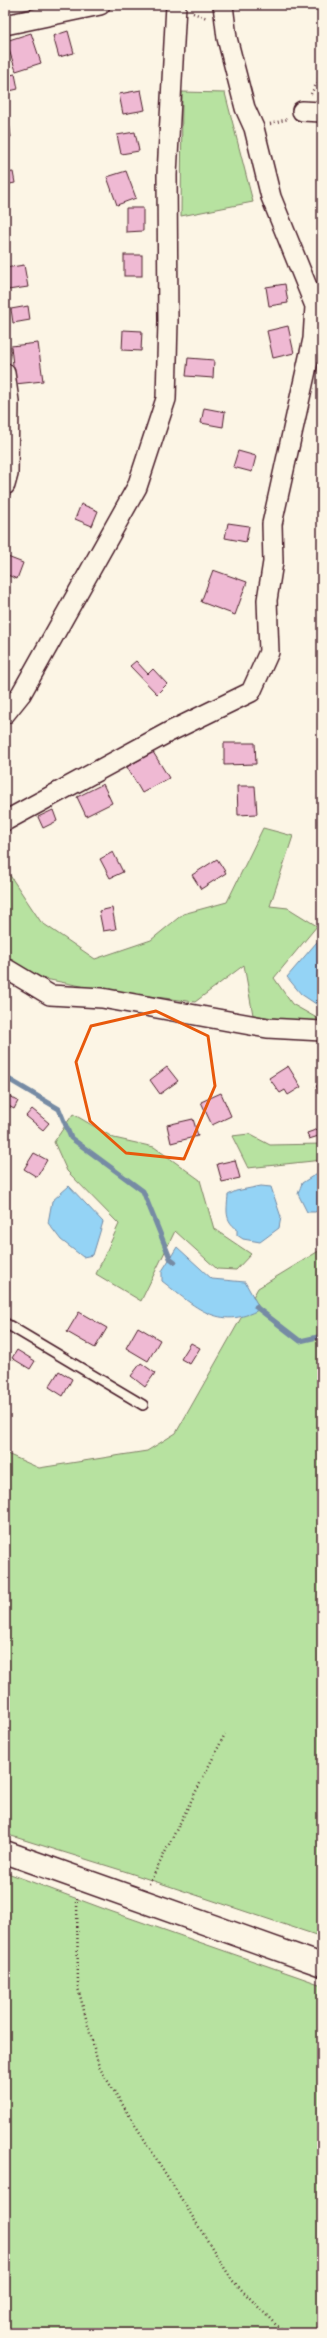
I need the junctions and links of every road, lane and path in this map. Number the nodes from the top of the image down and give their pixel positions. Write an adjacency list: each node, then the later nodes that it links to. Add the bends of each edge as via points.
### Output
1 (100, 5): 4 (street)
2 (223, 5): 5 (street)
3 (176, 6): 5 (path, via 210,19); 10 (street, via 167,176 166,399 137,487 21,694)
4 (5, 25)
5 (227, 38): 11 (street, via 245,108 254,128 271,197 315,306 313,339 272,524 272,562 267,600 270,652 251,692 169,732)
6 (302, 111): 7 (street)
7 (322, 112)
8 (5, 373): 9 (street, via 9,402 8,474)
9 (5, 484)
10 (5, 714)
11 (5, 821)
12 (5, 968): 13 (street, via 50,995 102,998 267,1028)
13 (322, 1031)
14 (5, 1323): 15 (lane)
15 (143, 1404)
16 (225, 1734): 19 (path)
17 (5, 1852): 18 (street)
18 (77, 1877): 19 (street); 21 (path, via 78,1988 100,2067 232,2280 276,2325)
19 (141, 1900): 20 (street)
20 (322, 1965)
21 (289, 2333)

